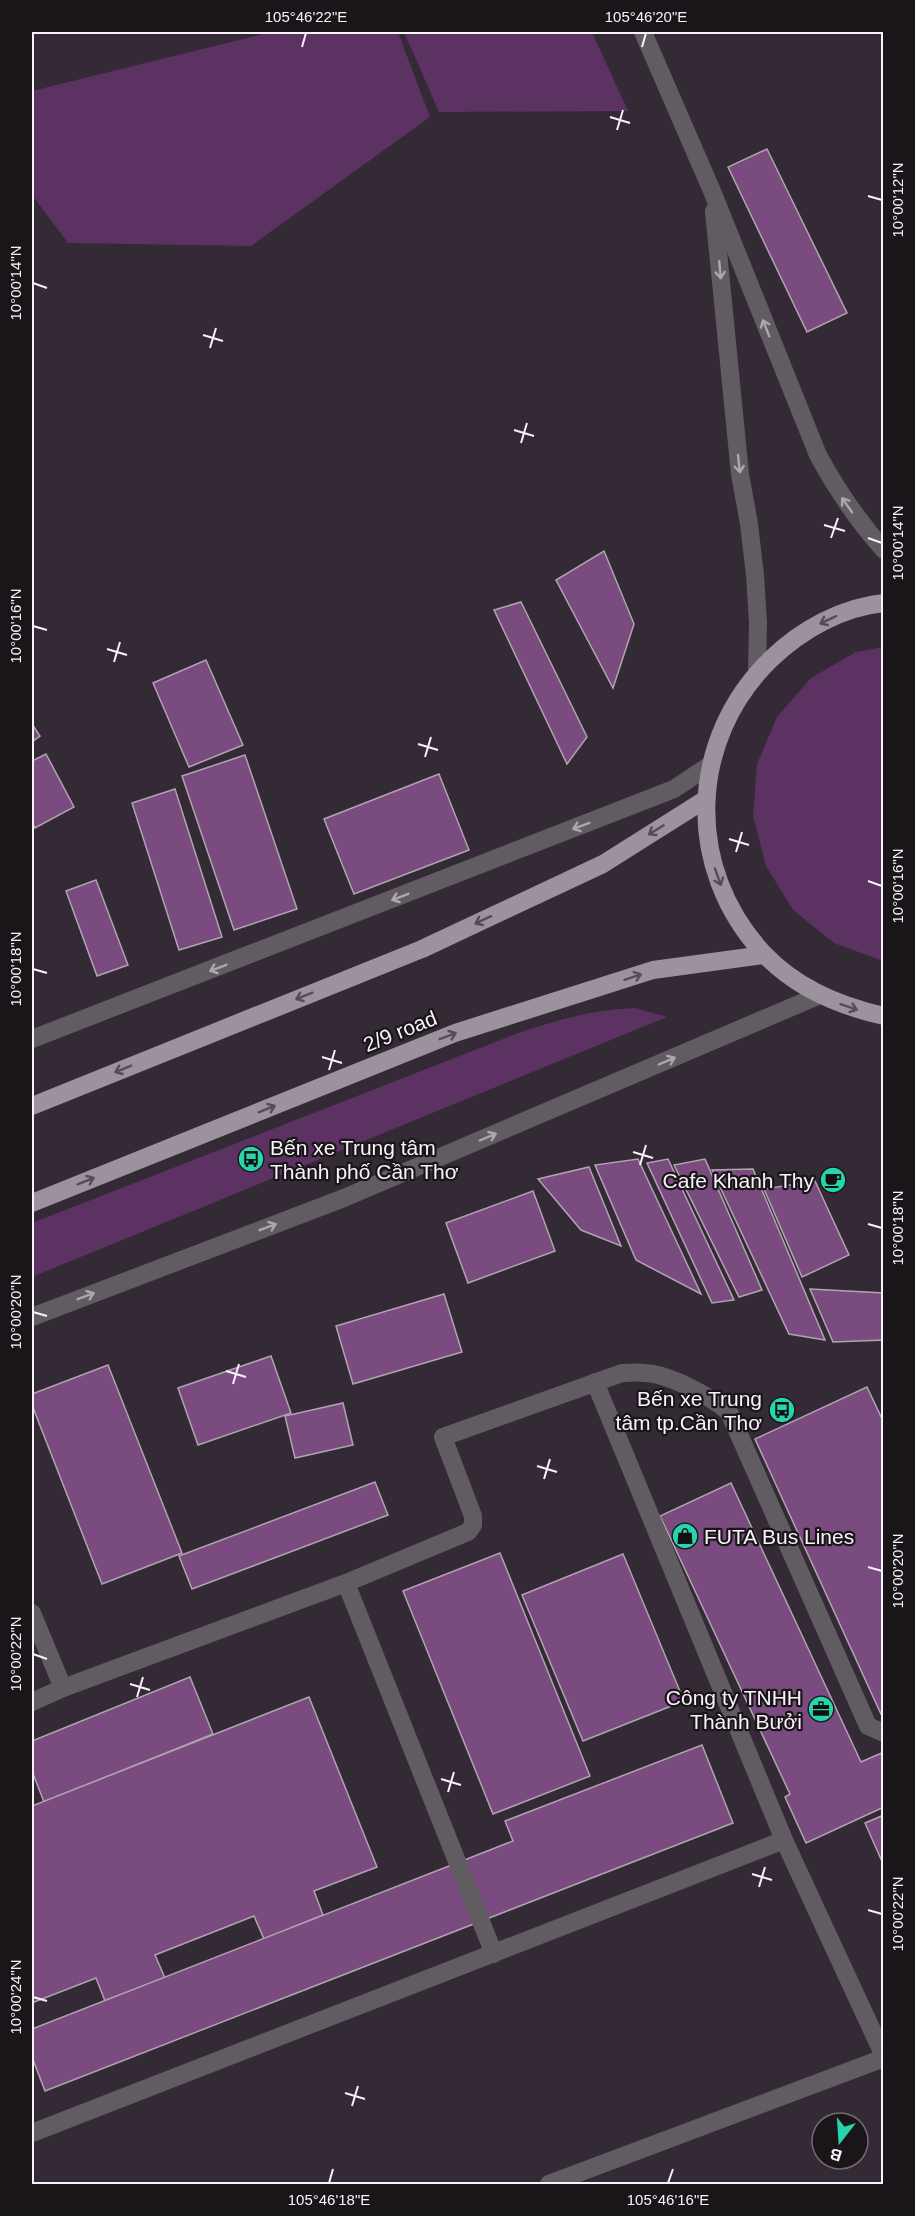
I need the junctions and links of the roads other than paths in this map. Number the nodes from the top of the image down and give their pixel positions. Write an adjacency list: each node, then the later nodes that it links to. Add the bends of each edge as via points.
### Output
1 (643, 32): 2 (street)
2 (712, 191): 3 (street, one-way to 2, via 837,490 818,455); 5 (street, one-way to 5, via 740,474 755,574)
3 (884, 550)
4 (884, 603): 5 (highway, one-way to 5, via 842,613 811,628)
5 (757, 672): 6 (highway, via 730,711)
6 (710, 765): 7 (highway); 11 (street, one-way to 11, via 674,789)
7 (706, 799): 8 (highway, one-way to 8, via 707,833 725,898); 12 (highway, one-way to 12, via 603,864 422,949)
8 (764, 955): 9 (highway); 13 (highway, 2/9 road, one-way to 8, via 455,1033 653,970)
9 (820, 995): 10 (highway, one-way to 10, via 851,1009); 14 (street, one-way to 9, via 344,1198)
10 (884, 1016)
11 (32, 1039)
12 (32, 1106)
13 (32, 1203)
14 (32, 1317)
15 (595, 1382): 16 (street, via 443,1437 473,1525 468,1532); 20 (street, via 622,1373 647,1372 687,1386 729,1412 868,1726); 21 (street)
16 (346, 1583): 18 (street); 22 (street)
17 (32, 1612): 18 (street)
18 (63, 1688): 19 (street)
19 (32, 1702)
20 (884, 1733)
21 (784, 1840): 22 (street); 23 (street)
22 (494, 1954): 24 (street)
23 (884, 2057): 25 (street)
24 (32, 2133)
25 (549, 2184)

